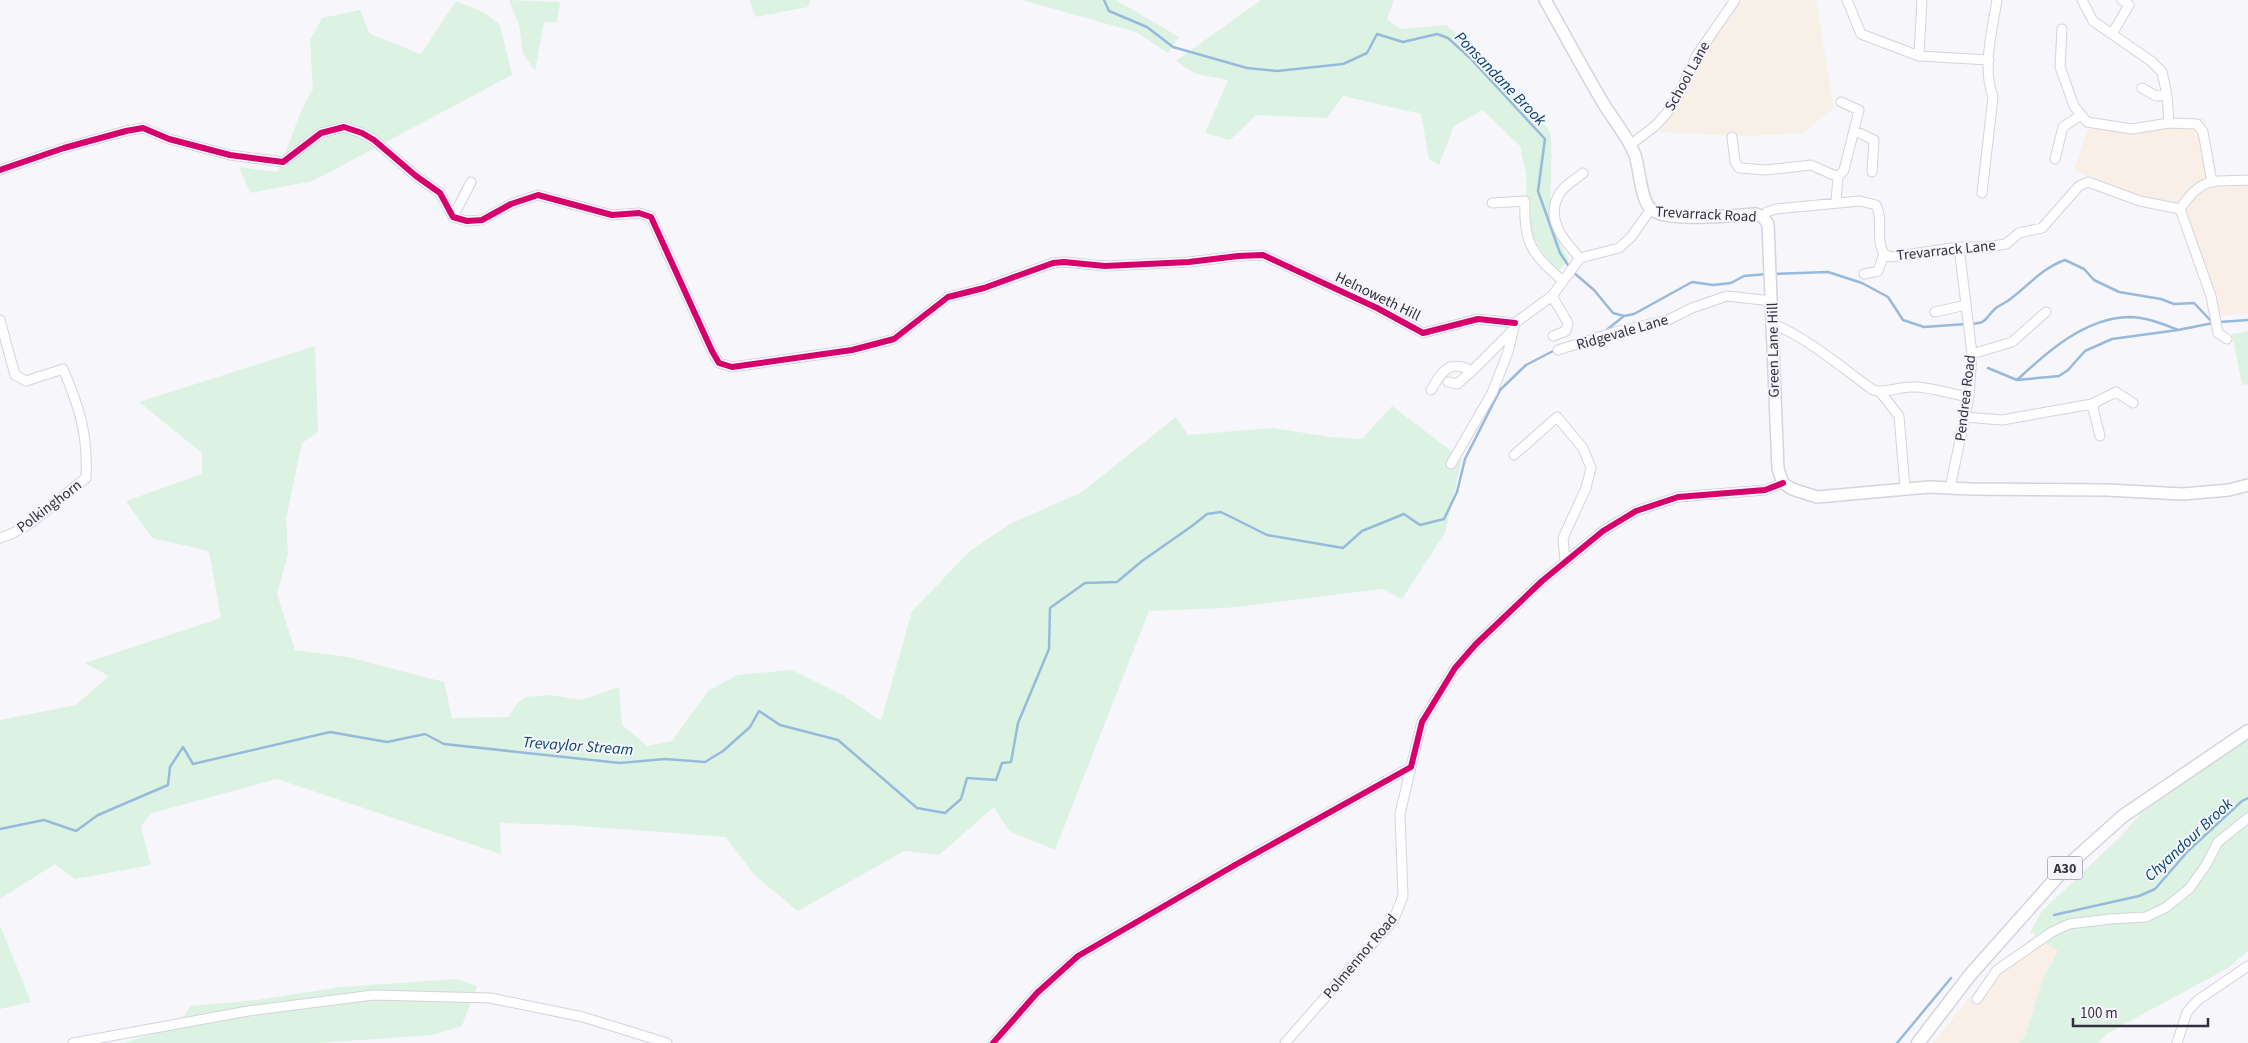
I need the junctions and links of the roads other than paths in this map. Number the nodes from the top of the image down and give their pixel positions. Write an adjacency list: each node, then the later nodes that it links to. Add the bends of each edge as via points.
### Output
1 (1545, 0): 19 (main road)
2 (1735, 0): 19 (street, School Lane, via 1697,55 1666,114)
3 (1846, 0): 10 (street, via 1861,34)
4 (1922, 0): 10 (street)
5 (1997, 0): 11 (street)
6 (2082, 0): 9 (street, via 2093,21)
7 (2122, 0): 9 (street, via 2129,5)
8 (2062, 29): 15 (street, via 2060,66 2074,106)
9 (2112, 34): 13 (street, via 2162,72)
10 (1920, 56): 11 (street)
11 (1988, 60): 28 (street, via 1988,83 1993,97)
12 (2142, 88): 13 (street, via 2156,96)
13 (2167, 95): 16 (street)
14 (1841, 102): 17 (street, via 1859,110)
15 (2082, 115): 16 (street, via 2087,122 2132,129); 20 (street, via 2063,127)
16 (2169, 123): 27 (street, via 2197,124 2203,132)
17 (1855, 131): 22 (street, via 1874,140); 24 (street, via 1844,170)
18 (1732, 137): 24 (street, via 1734,162 1739,168 1766,170 1811,164)
19 (1630, 145): 31 (main road, via 1645,200)
20 (2055, 159)
21 (0, 170): 33 (street, via 64,148 143,128 169,139 230,155 283,162 321,134 344,127 374,140 440,193)
22 (1872, 172)
23 (1583, 173): 37 (street, via 1561,192 1554,206 1556,228)
24 (1838, 177): 29 (street)
25 (2248, 180): 27 (street)
26 (471, 182): 33 (street)
27 (2212, 182): 32 (street, via 2191,193)
28 (1982, 193)
29 (1836, 202): 34 (street, Trevarrack Lane, via 1776,209); 36 (street, Trevarrack Lane, via 1860,201 1876,205 1880,212 1879,245)
30 (1492, 203): 39 (street, via 1525,201 1528,241 1540,261)
31 (1651, 209): 34 (main road, Trevarrack Road, via 1670,216 1756,214); 37 (street, Trevarrack Road, via 1632,237 1619,248)
32 (2180, 209): 35 (street, Trevarrack Lane, via 2140,201 2088,182 2079,186 2042,228 2019,233 2006,244); 49 (street, via 2208,286 2216,328)
33 (453, 217): 47 (street, Helnoweth Hill, via 467,221 482,220 538,195 612,215 651,216 712,351 719,364 732,367 852,350 894,339 948,297 1064,262 1105,266 1264,256 1423,333 1478,320)
34 (1763, 217): 41 (main road, Green Lane Hill, via 1768,224)
35 (1959, 247): 36 (street, Trevarrack Lane, via 1891,257); 42 (street, Pendrea Road)
36 (1884, 254): 38 (street, via 1878,271)
37 (1578, 260): 39 (street)
38 (1864, 274)
39 (1566, 277): 40 (street)
40 (1552, 296): 47 (street); 48 (street, via 1568,323 1566,331)
41 (1772, 301): 46 (main road, Green Lane Hill); 50 (street, Ridgevale Lane, via 1727,296 1668,320)
42 (1966, 306): 43 (street); 51 (street, Pendrea Road)
43 (1934, 312)
44 (2046, 312): 51 (street, via 2012,342)
45 (0, 320): 67 (street, Polkinghorn, via 15,375 26,381 64,369 82,419 88,450 86,478 37,518 13,534)
46 (1771, 323): 55 (street, via 1786,329); 63 (main road, Green Lane Hill, via 1775,440)
47 (1514, 327): 52 (street); 62 (street, via 1492,393)
48 (1553, 336)
49 (2227, 339)
50 (1558, 350)
51 (1972, 354): 56 (street, Pendrea Road)
52 (1472, 371): 53 (street, via 1457,384); 54 (street, via 1450,366 1443,370)
53 (1448, 382)
54 (1431, 390)
55 (1881, 393): 56 (street, via 1913,386); 65 (street, via 1898,416)
56 (1968, 397): 59 (street, Pendrea Road)
57 (2133, 403): 58 (street, via 2116,392)
58 (2092, 404): 59 (street, via 2002,420); 60 (street)
59 (1965, 417): 66 (street, Pendrea Road)
60 (2100, 436)
61 (1514, 455): 68 (street, via 1557,417 1583,448 1590,468 1586,488 1563,538)
62 (1452, 464)
63 (1783, 483): 65 (main road, via 1800,493 1817,497); 68 (street, Polmennor Road, via 1765,490 1678,498 1636,511)
64 (2248, 485): 66 (main road, via 2183,494)
65 (1905, 488): 66 (main road)
66 (1950, 488)
67 (0, 538)
68 (1565, 560): 70 (street, Polmennor Road, via 1455,668 1422,722)
69 (2248, 731): 78 (highway, A30, via 2123,816 2066,867 1970,975)
70 (1411, 767): 76 (street, via 1078,956 1037,992); 77 (street, Polmennor Road, via 1400,814 1403,896 1394,919)
71 (2248, 818): 73 (street, via 2218,842 2190,889 2166,908 2146,917 2069,924 2052,932 1997,970)
72 (2248, 966): 79 (street, via 2198,1000 2187,1012)
73 (1976, 999)
74 (73, 1043): 75 (street, via 248,1011 373,995 490,998 583,1017)
75 (667, 1043)
76 (993, 1043)
77 (1285, 1043)
78 (1918, 1043)
79 (2177, 1043)

